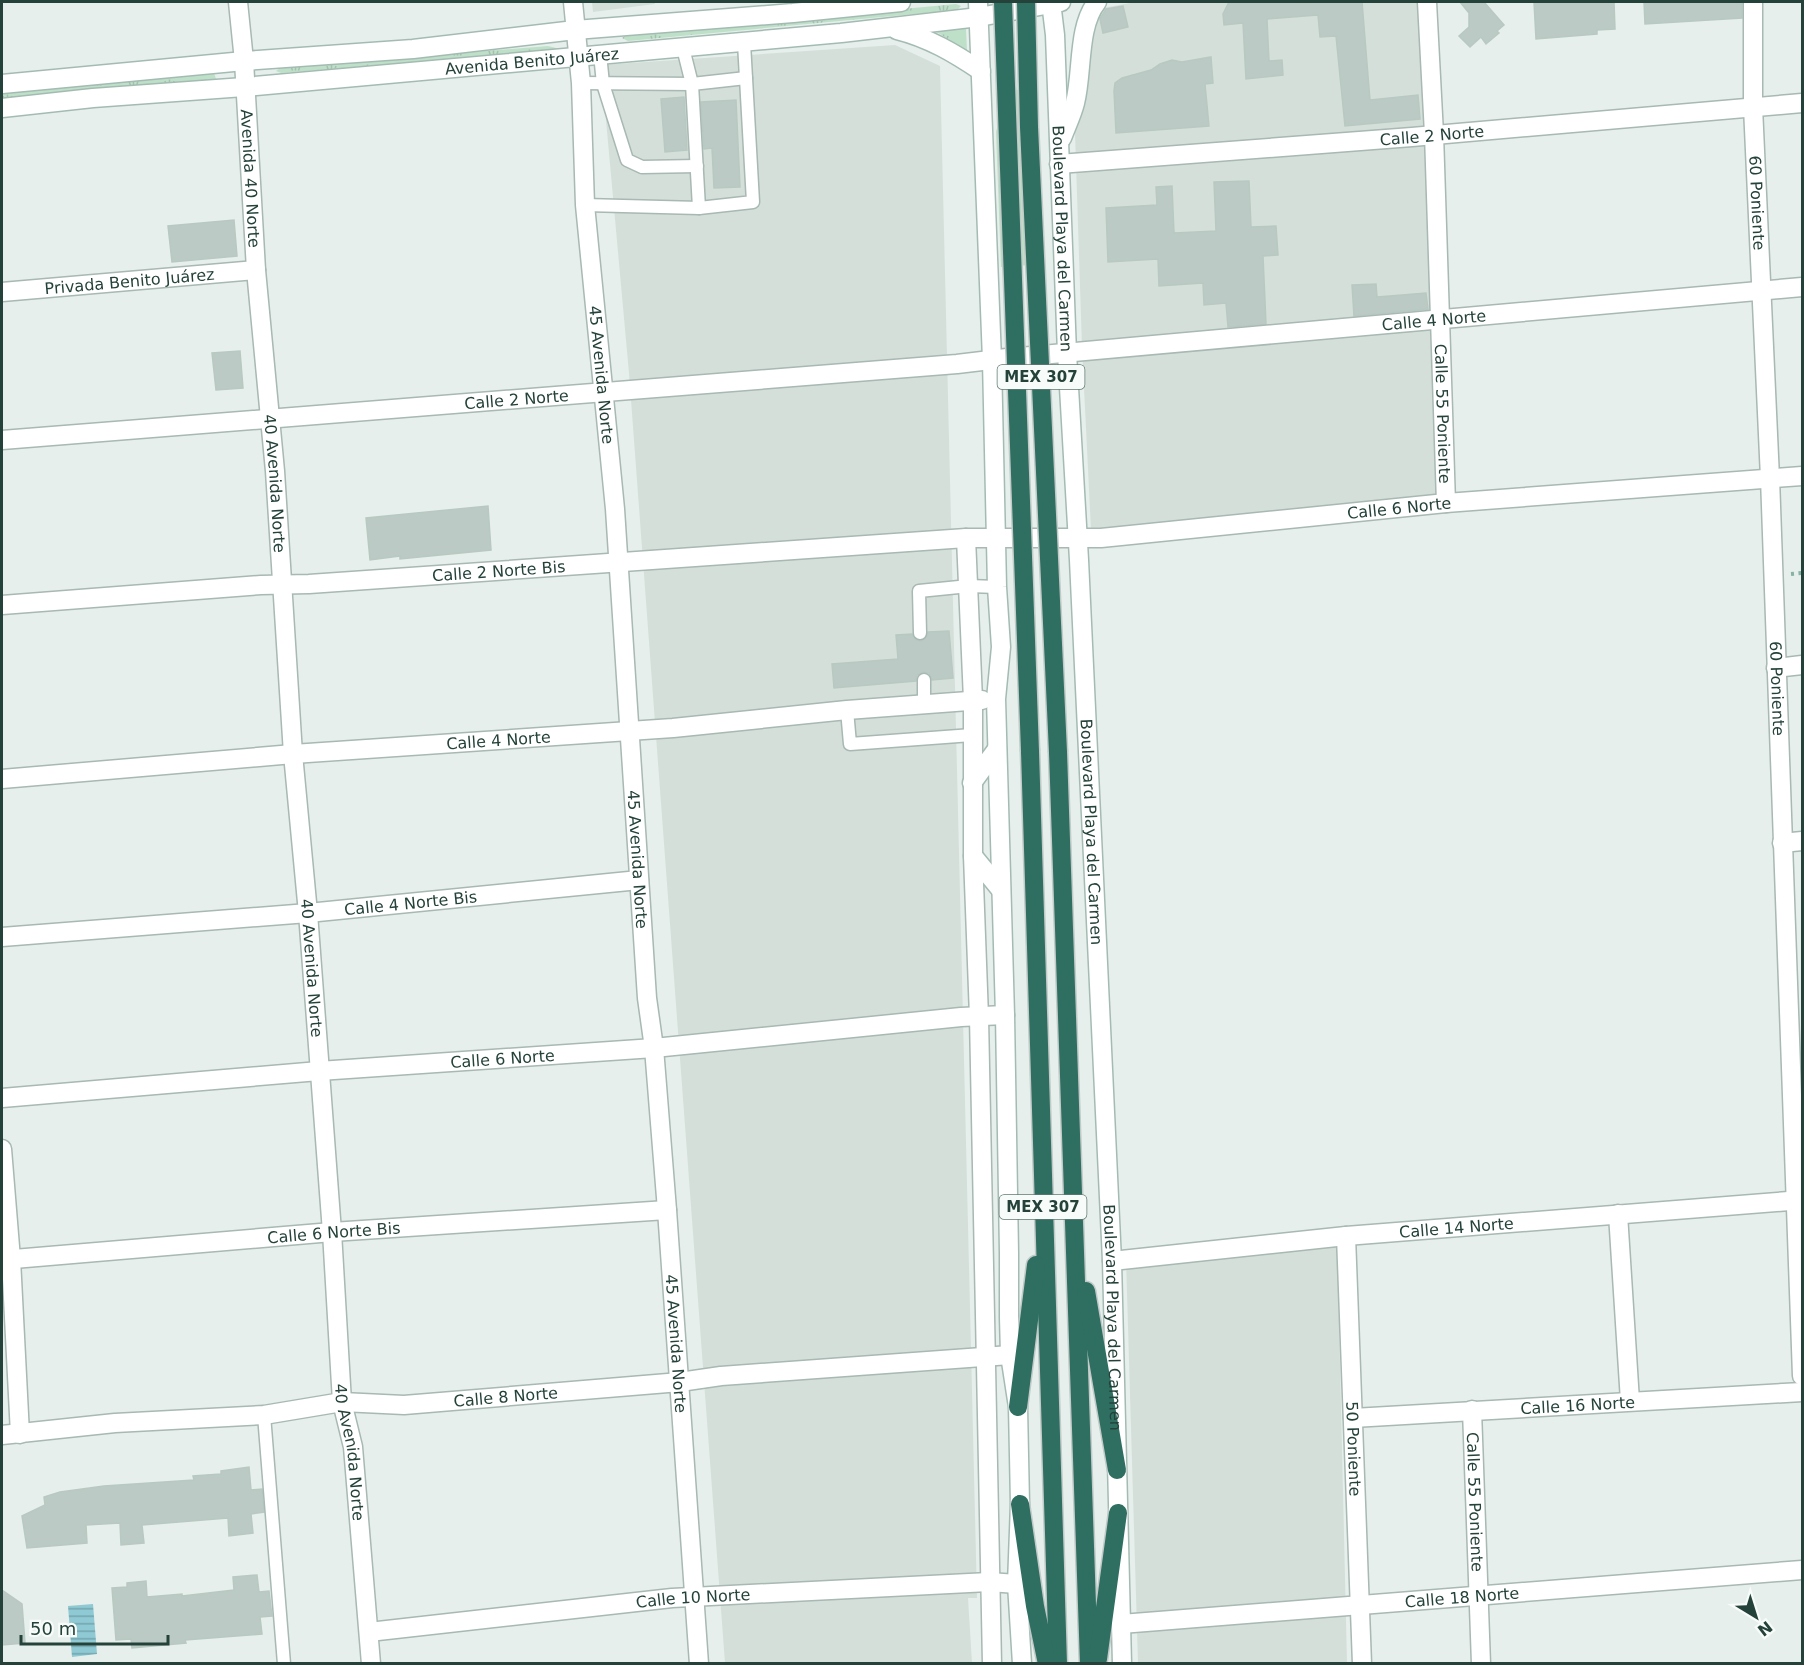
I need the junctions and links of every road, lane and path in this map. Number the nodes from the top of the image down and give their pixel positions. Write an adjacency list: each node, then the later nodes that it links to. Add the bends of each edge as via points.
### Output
1 (238, 2): 17 (street, Avenida 40 Norte)
2 (573, 2): 12 (street, 45 Avenida Norte)
3 (897, 2): 12 (street, Avenida Benito Juárez)
4 (1003, 2): 84 (highway, MEX 307, bridge)
5 (1026, 2): 86 (highway, MEX 307, bridge)
6 (1054, 2): 10 (street, Avenida Benito Juárez); 29 (street, Boulevard Playa del Carmen)
7 (1097, 2): 29 (street, via 1084,38 1075,101)
8 (1427, 2): 28 (street, Calle 55 Poniente)
9 (1753, 2): 26 (street, 60 Poniente)
10 (978, 9): 11 (street, Avenida Benito Juárez); 18 (street)
11 (888, 28): 13 (street, Avenida Benito Juárez); 18 (street, via 918,35)
12 (575, 30): 16 (street, 45 Avenida Norte); 17 (street, Avenida Benito Juárez, via 413,49)
13 (744, 43): 14 (street, Avenida Benito Juárez); 19 (lane)
14 (683, 48): 15 (street, Avenida Benito Juárez); 23 (lane)
15 (600, 54): 16 (street, Avenida Benito Juárez); 22 (lane)
16 (578, 56): 20 (street, 45 Avenida Norte); 24 (street, Avenida Benito Juárez)
17 (244, 61): 21 (street, Avenida Benito Juárez); 24 (street, Avenida 40 Norte)
18 (981, 71): 39 (street)
19 (746, 78): 23 (lane); 32 (lane, via 753,202)
20 (580, 83): 22 (lane); 31 (street, 45 Avenida Norte)
21 (2, 84)
22 (603, 84): 23 (lane); 30 (lane, via 627,160 642,167)
23 (692, 84): 30 (lane)
24 (244, 87): 27 (street, Avenida Benito Juárez); 33 (street, Avenida 40 Norte)
25 (1803, 103): 26 (street, Calle 2 Norte)
26 (1753, 107): 28 (street, Calle 2 Norte); 35 (street, 60 Poniente)
27 (2, 108)
28 (1434, 134): 29 (street, Calle 2 Norte); 37 (street, Calle 55 Poniente)
29 (1058, 156): 38 (street, Boulevard Playa del Carmen)
30 (697, 166): 32 (lane)
31 (585, 204): 32 (lane); 40 (street, 45 Avenida Norte)
32 (699, 208)
33 (256, 270): 36 (street, Privada Benito Juárez); 41 (street, 40 Avenida Norte)
34 (1803, 287): 35 (street, Calle 4 Norte)
35 (1763, 291): 37 (street, Calle 4 Norte); 44 (street, 60 Poniente)
36 (2, 292)
37 (1440, 318): 38 (street, Calle 4 Norte); 45 (street, Calle 55 Poniente)
38 (1066, 353): 39 (street, Calle 2 Norte); 48 (street, Boulevard Playa del Carmen)
39 (992, 360): 40 (street, Calle 2 Norte); 47 (street)
40 (604, 392): 41 (street, Calle 2 Norte); 49 (street, 45 Avenida Norte)
41 (271, 418): 42 (street, Calle 2 Norte); 50 (street, 40 Avenida Norte)
42 (2, 440)
43 (1803, 476): 44 (street, Calle 6 Norte)
44 (1770, 478): 45 (street, Calle 6 Norte); 56 (street, 60 Poniente)
45 (1446, 503): 48 (street, Calle 6 Norte)
46 (966, 538): 47 (street, Calle 2 Norte Bis); 49 (street, Calle 2 Norte Bis); 51 (street)
47 (997, 538): 48 (street, Calle 6 Norte); 52 (street)
48 (1077, 540): 90 (street, Boulevard Playa del Carmen)
49 (619, 562): 50 (street, Calle 2 Norte Bis); 62 (street, 45 Avenida Norte)
50 (282, 585): 53 (street, Calle 2 Norte Bis); 65 (street, 40 Avenida Norte)
51 (969, 586): 52 (lane); 54 (lane, via 919,591); 59 (street)
52 (997, 586): 58 (street, via 1001,647)
53 (2, 605)
54 (920, 633)
55 (1803, 665): 56 (street)
56 (1776, 668): 69 (street, 60 Poniente)
57 (924, 680): 60 (lane)
58 (996, 699): 59 (street, Calle 4 Norte); 64 (street)
59 (973, 700): 60 (street, Calle 4 Norte); 63 (street)
60 (924, 704): 61 (street, Calle 4 Norte)
61 (847, 710): 62 (street, Calle 4 Norte); 63 (lane, via 850,744)
62 (630, 731): 65 (street, Calle 4 Norte); 71 (street, 45 Avenida Norte)
63 (972, 735): 67 (street)
64 (998, 749): 67 (street); 72 (street)
65 (293, 754): 66 (street, Calle 4 Norte); 73 (street, 40 Avenida Norte)
66 (2, 779)
67 (972, 783): 70 (street)
68 (1803, 841): 69 (street)
69 (1782, 843): 77 (street, 60 Poniente)
70 (973, 856): 72 (street); 76 (street)
71 (639, 880): 73 (street, Calle 4 Norte Bis); 78 (street, 45 Avenida Norte)
72 (1001, 890): 75 (street)
73 (308, 913): 74 (street, Calle 4 Norte Bis); 79 (street, 40 Avenida Norte)
74 (2, 937)
75 (1005, 1015): 76 (street, Calle 6 Norte); 91 (street)
76 (979, 1017): 78 (street, Calle 6 Norte); 92 (street)
77 (1797, 1017): 82 (street, 60 Poniente)
78 (654, 1048): 79 (street, Calle 6 Norte); 83 (street, 45 Avenida Norte)
79 (319, 1071): 80 (street, Calle 6 Norte); 87 (street, 40 Avenida Norte)
80 (2, 1098)
81 (2, 1149): 89 (street)
82 (1799, 1200): 85 (street, Calle 14 Norte); 93 (street, 60 Poniente)
83 (667, 1210): 87 (street, Calle 6 Norte Bis); 94 (street, 45 Avenida Norte)
84 (1043, 1210): 98 (highway); 121 (highway, MEX 307)
85 (1618, 1214): 88 (street, Calle 14 Norte); 96 (street)
86 (1075, 1226): 104 (highway); 122 (highway, MEX 307)
87 (332, 1232): 89 (street, Calle 6 Norte Bis); 97 (street, 40 Avenida Norte)
88 (1346, 1236): 90 (street, Calle 14 Norte); 101 (street, 50 Poniente)
89 (6, 1259): 102 (street)
90 (1112, 1261): 104 (street, Boulevard Playa del Carmen)
91 (1010, 1355): 92 (street, Calle 8 Norte); 98 (street)
92 (986, 1358): 94 (street, Calle 8 Norte); 108 (street)
93 (1803, 1376)
94 (680, 1382): 97 (street, Calle 8 Norte, via 404,1405); 111 (street, 45 Avenida Norte)
95 (1803, 1392): 96 (street, Calle 16 Norte)
96 (1630, 1401): 99 (street, Calle 16 Norte)
97 (342, 1402): 100 (street, Calle 8 Norte); 114 (street, 40 Avenida Norte, via 353,1447)
98 (1018, 1407): 105 (street)
99 (1472, 1410): 101 (street, Calle 16 Norte); 110 (street, Calle 55 Poniente)
100 (264, 1414): 102 (street, Calle 8 Norte); 115 (lane)
101 (1353, 1418): 112 (street, 50 Poniente)
102 (20, 1434): 103 (street, Calle 8 Norte)
103 (2, 1435)
104 (1117, 1470): 106 (street, Boulevard Playa del Carmen)
105 (1020, 1504): 109 (street); 120 (highway)
106 (1118, 1512): 113 (street, Boulevard Playa del Carmen); 123 (highway)
107 (1803, 1570): 110 (street, Calle 18 Norte)
108 (989, 1582): 109 (street, Calle 10 Norte); 111 (street, Calle 10 Norte); 118 (street)
109 (1017, 1584): 119 (street)
110 (1479, 1595): 112 (street, Calle 18 Norte); 126 (street, Calle 55 Poniente)
111 (694, 1596): 114 (street, Calle 10 Norte); 117 (street, 45 Avenida Norte)
112 (1360, 1605): 113 (street, Calle 18 Norte); 125 (street, 50 Poniente)
113 (1121, 1624): 124 (street, Boulevard Playa del Carmen)
114 (369, 1632): 116 (street, 40 Avenida Norte)
115 (284, 1664)
116 (371, 1664)
117 (699, 1664)
118 (992, 1664)
119 (1022, 1664)
120 (1047, 1664)
121 (1058, 1664)
122 (1089, 1664)
123 (1097, 1664)
124 (1122, 1664)
125 (1362, 1664)
126 (1481, 1664)

